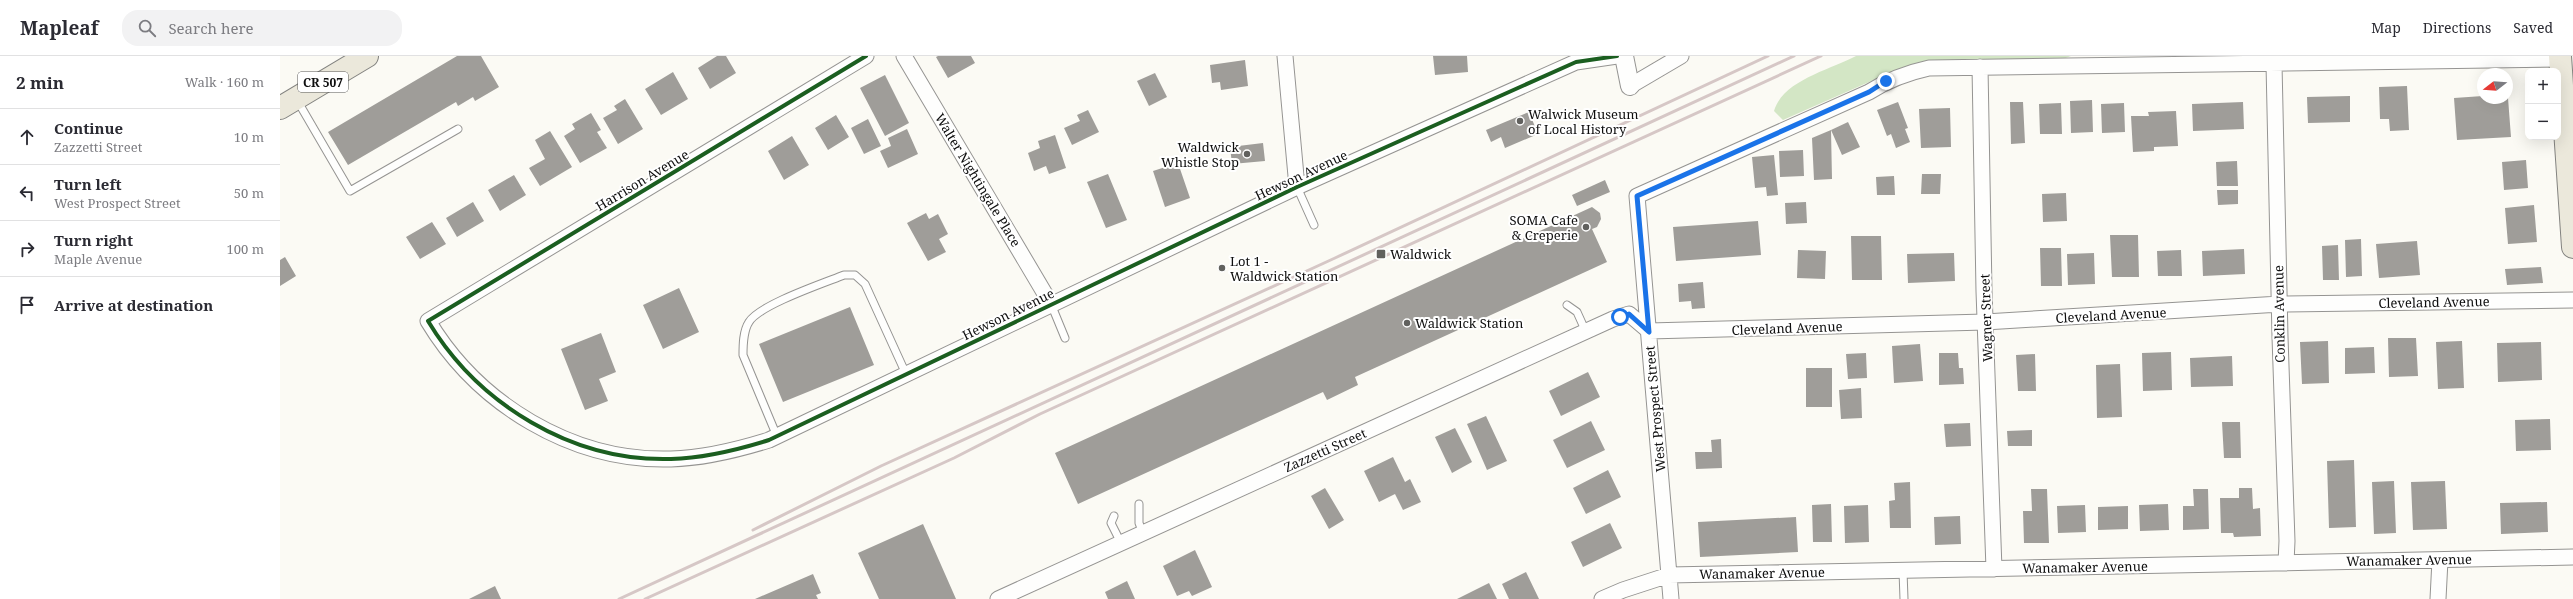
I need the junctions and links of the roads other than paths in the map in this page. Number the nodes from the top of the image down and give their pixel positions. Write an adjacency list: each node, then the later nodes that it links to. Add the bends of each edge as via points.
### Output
1 (367, 56): 13 (main road, CR 507)
2 (866, 56): 23 (street, Harrison Avenue)
3 (904, 56): 20 (street, Walter Nightingale Place)
4 (1285, 56): 16 (street)
5 (1617, 56): 16 (street, Hewson Avenue, via 1576,62)
6 (1624, 56): 12 (street)
7 (1681, 56): 12 (street)
8 (2560, 57): 9 (street); 11 (main road)
9 (2274, 64): 10 (street); 21 (street, Conklin Avenue)
10 (1980, 67): 24 (street, Wagner Street); 26 (street, West Prospect Street, via 1929,68 1907,73 1637,196)
11 (2568, 80): 15 (main road)
12 (1630, 86)
13 (288, 103): 14 (lane, via 350,192)
14 (458, 129)
15 (2571, 183): 18 (main road)
16 (1297, 187): 17 (lane); 20 (street, Hewson Avenue)
17 (1314, 225)
18 (2573, 247)
19 (2573, 300): 21 (street, Cleveland Avenue)
20 (1051, 304): 27 (lane); 28 (street, Hewson Avenue)
21 (2280, 304): 24 (street, Cleveland Avenue); 36 (street, Conklin Avenue)
22 (1567, 305): 25 (lane, via 1577,312)
23 (428, 321): 29 (street, Hewson Avenue, via 457,362 480,386 510,410 566,440 598,450 636,457 670,459 737,450 769,440)
24 (1985, 322): 26 (street, Cleveland Avenue); 37 (street, Wagner Street)
25 (1586, 332): 26 (street, Zazzetti Street, via 1629,314); 32 (street, Zazzetti Street)
26 (1649, 332): 39 (street, West Prospect Street)
27 (1065, 338)
28 (906, 374): 29 (street, Hewson Avenue); 29 (lane, via 864,284 855,275 844,274 762,310 748,322 743,341 743,355)
29 (776, 434)
30 (1139, 504): 32 (lane, via 1139,523)
31 (1114, 516): 33 (lane, via 1111,523)
32 (1143, 533): 33 (street, Zazzetti Street)
33 (1121, 543): 40 (street, Zazzetti Street)
34 (2573, 557): 35 (street, Wanamaker Avenue)
35 (2440, 560): 36 (street, Wanamaker Avenue); 44 (street)
36 (2286, 563): 37 (street, Wanamaker Avenue)
37 (1994, 569): 38 (street, Wanamaker Avenue)
38 (1903, 570): 39 (street, Wanamaker Avenue); 43 (lane)
39 (1669, 575): 41 (street, Wanamaker Avenue); 42 (street, West Prospect Street)
40 (998, 599)
41 (1602, 599)
42 (1672, 599)
43 (1904, 599)
44 (2438, 599)

